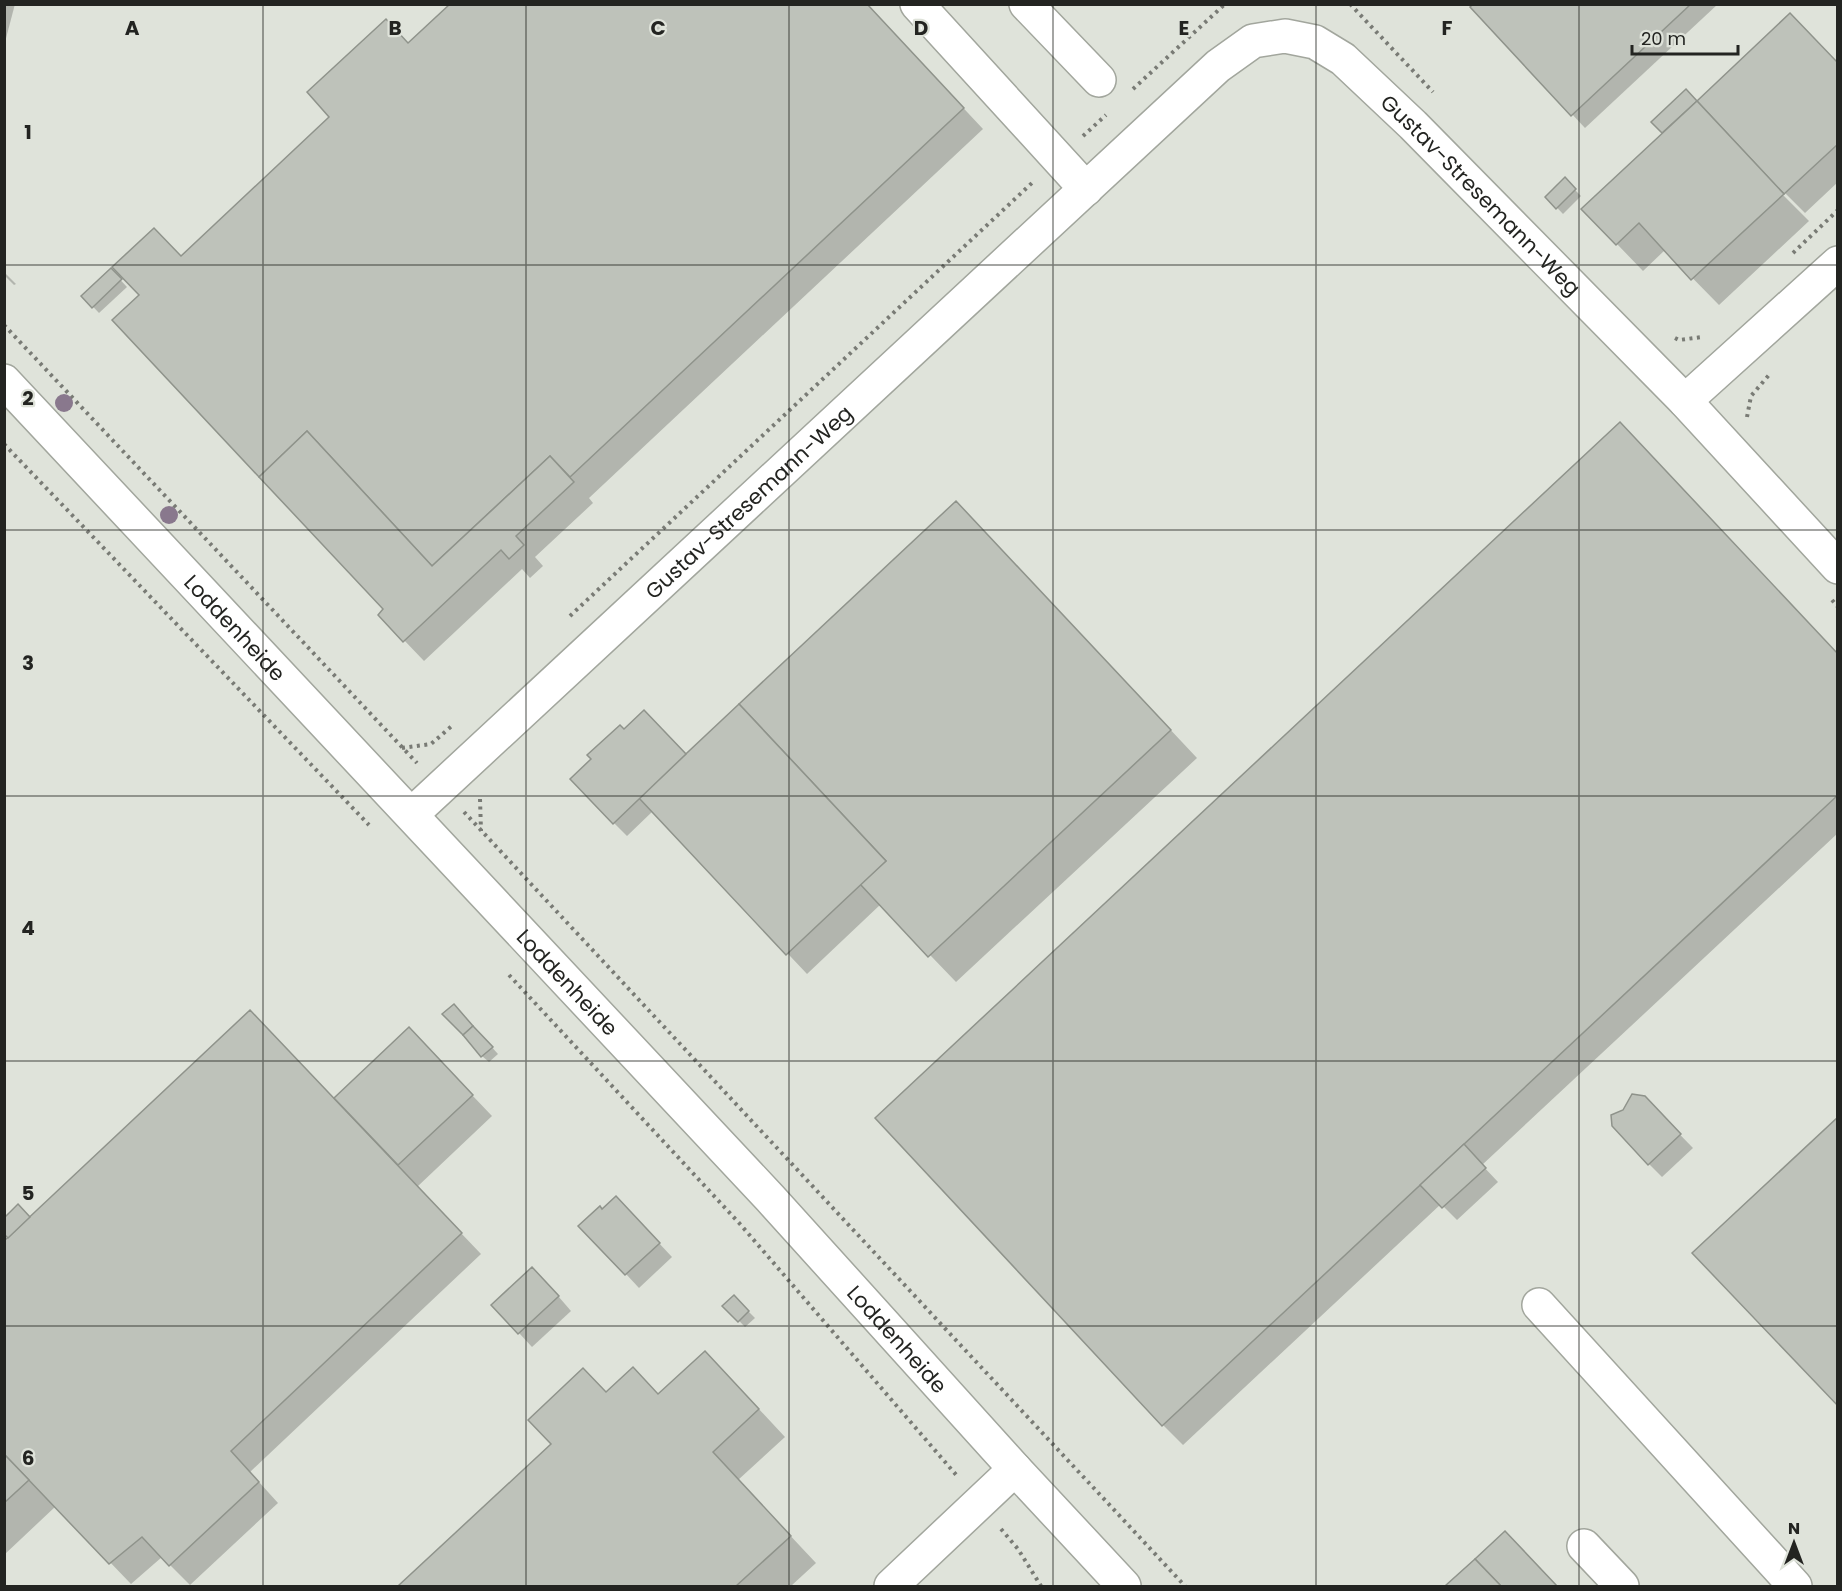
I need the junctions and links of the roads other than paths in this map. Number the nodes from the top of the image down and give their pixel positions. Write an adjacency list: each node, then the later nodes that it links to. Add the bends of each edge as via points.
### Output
1 (1026, 4): 3 (street)
2 (933, 10): 4 (street)
3 (1099, 80)
4 (1086, 189): 7 (street, Gustav-Stresemann-Weg, via 1218,66 1252,41 1285,36 1315,42 1343,59 1413,125); 9 (street, Gustav-Stresemann-Weg)
5 (1838, 263): 7 (street)
6 (4, 381): 9 (street, Loddenheide)
7 (1685, 401): 8 (street, Gustav-Stresemann-Weg)
8 (1838, 567)
9 (412, 814): 11 (street, Loddenheide, via 770,1198)
10 (1539, 1305): 16 (street)
11 (1015, 1469): 13 (street); 14 (street, Loddenheide)
12 (1584, 1546): 15 (street)
13 (891, 1587)
14 (1124, 1587)
15 (1622, 1587)
16 (1795, 1587)

